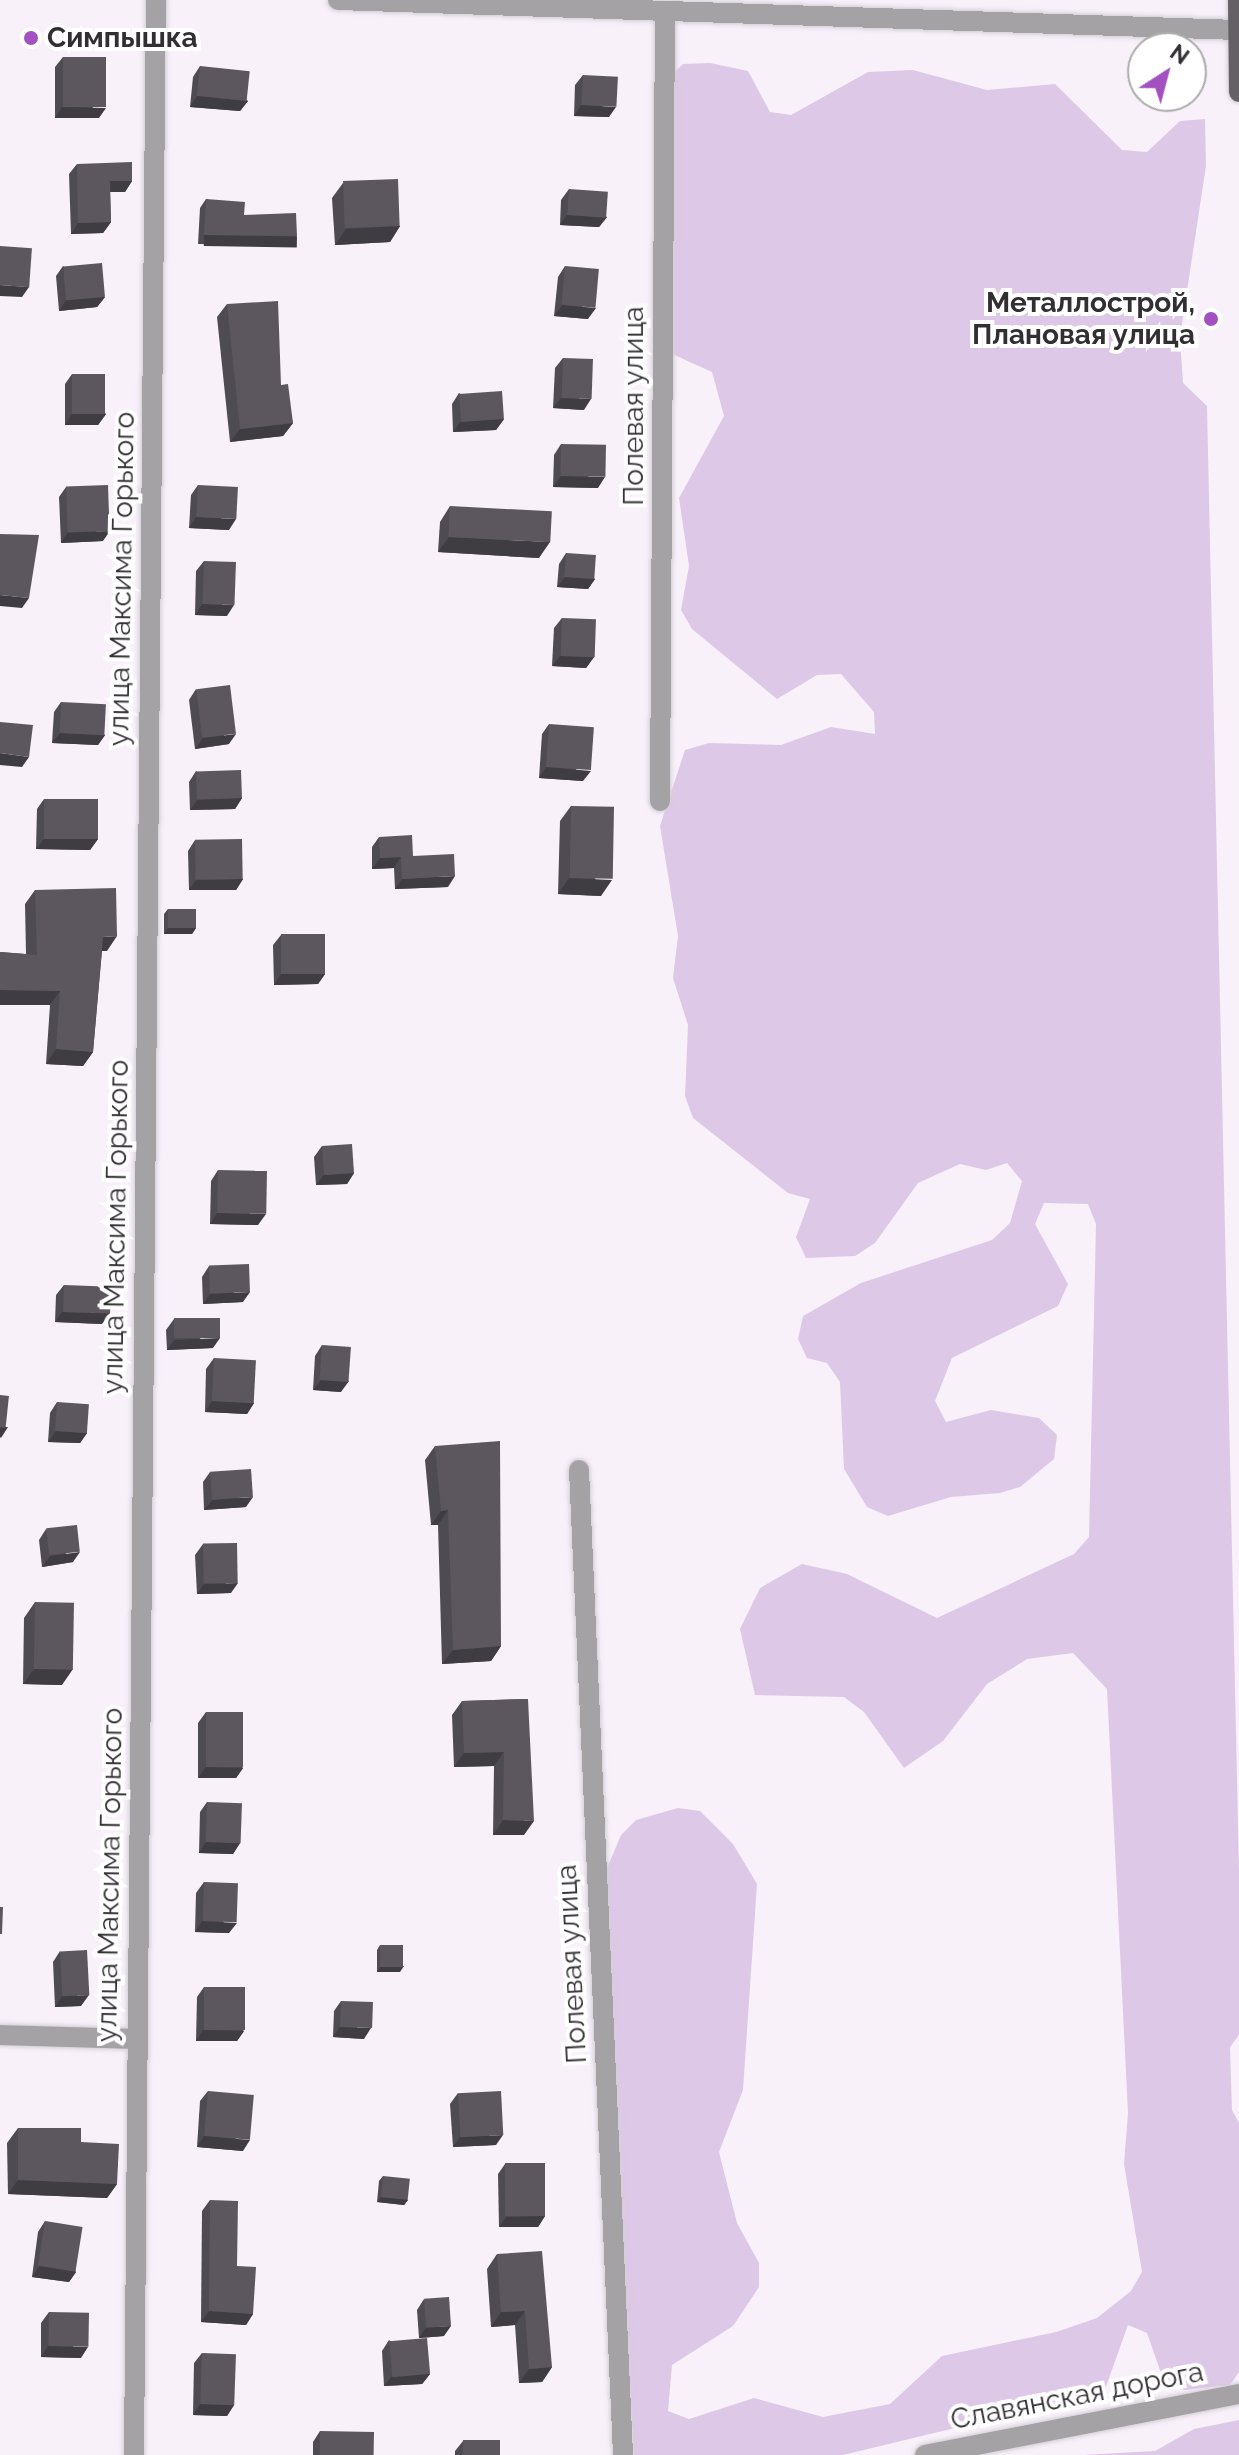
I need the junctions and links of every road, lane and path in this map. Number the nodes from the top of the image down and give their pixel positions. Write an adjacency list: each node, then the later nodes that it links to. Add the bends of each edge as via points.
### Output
1 (156, 0): 10 (street, улица Максима Горького)
2 (338, 0): 4 (street)
3 (1238, 0): 5 (main road)
4 (665, 12): 5 (street); 7 (street, Полевая улица)
5 (1238, 30): 6 (main road)
6 (1239, 92)
7 (660, 801)
8 (579, 1470): 13 (street, Полевая улица)
9 (0, 2035): 10 (street)
10 (136, 2039): 12 (street, улица Максима Горького)
11 (1239, 2394): 14 (street, Славянская дорога)
12 (134, 2455)
13 (623, 2455)
14 (925, 2455)

